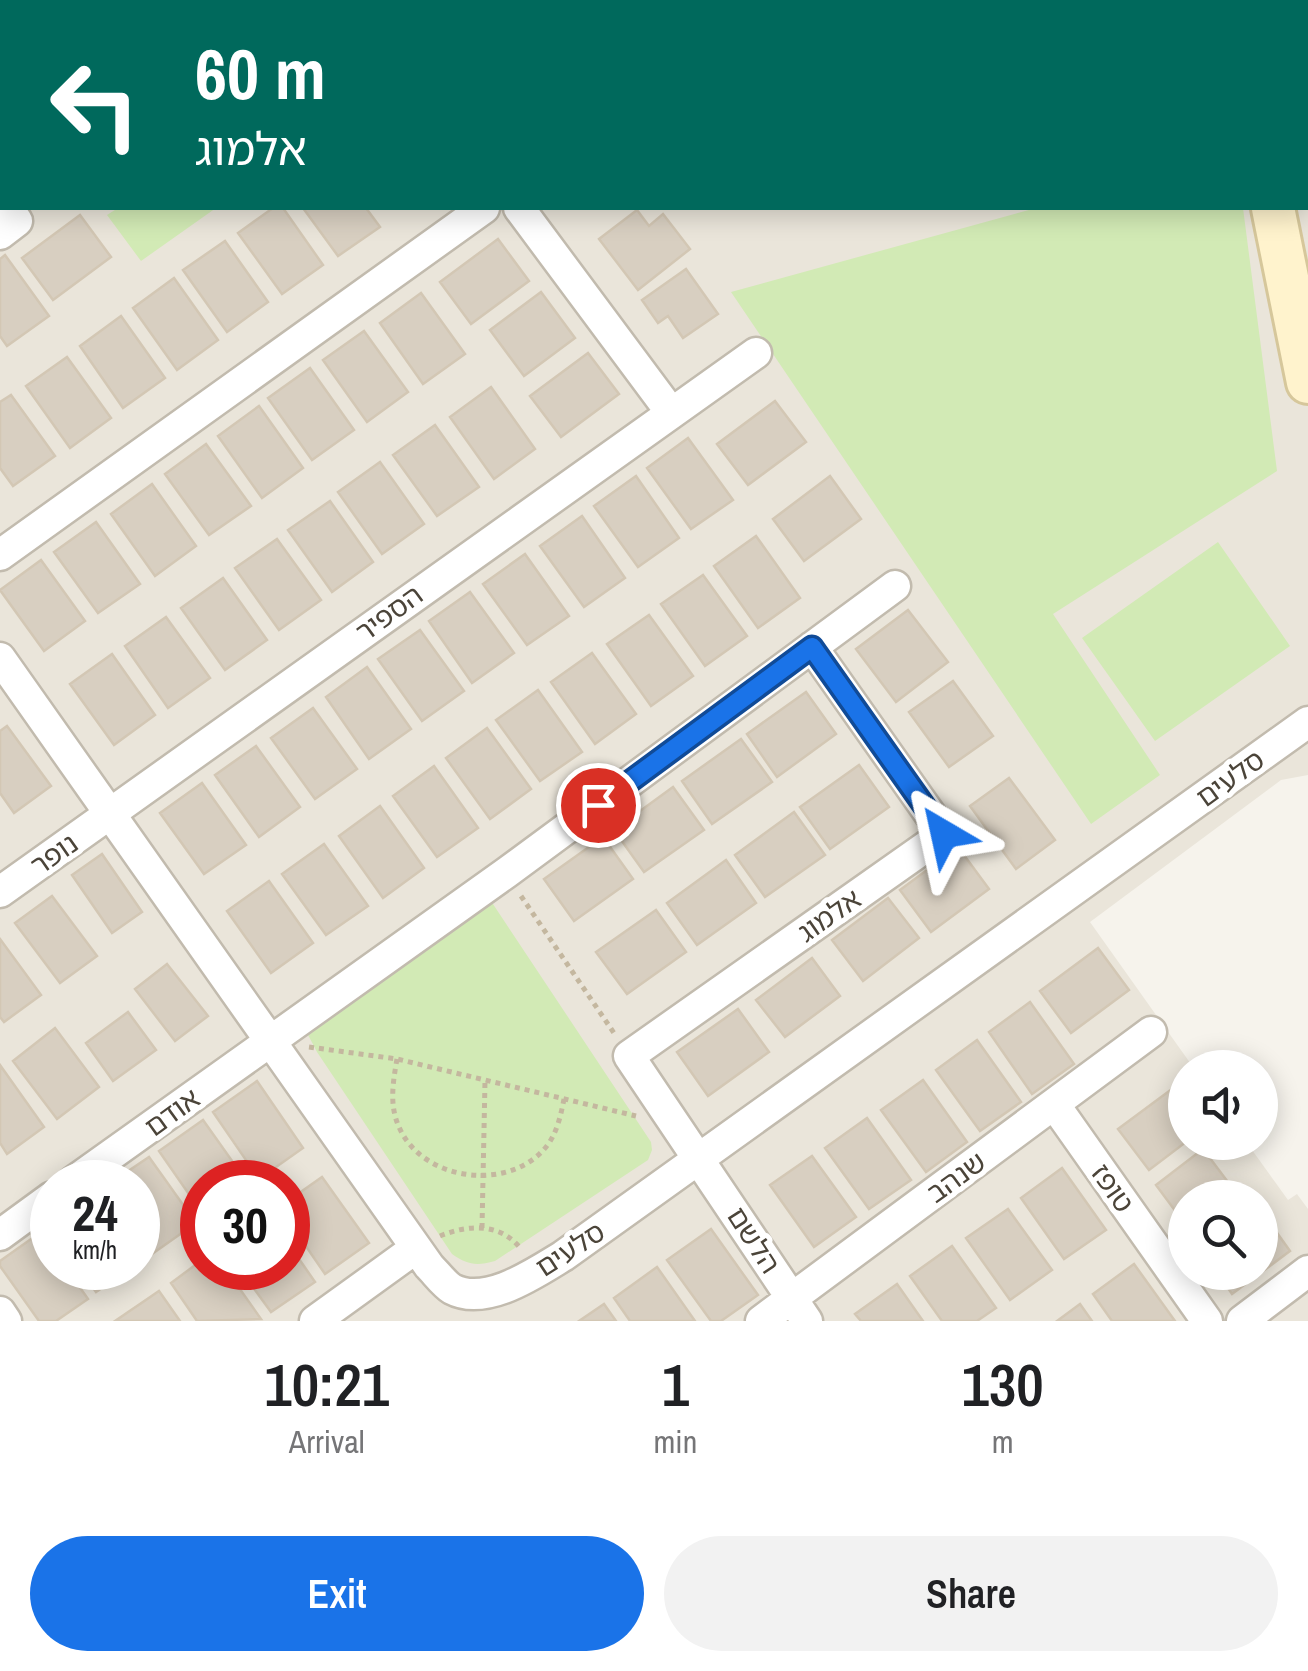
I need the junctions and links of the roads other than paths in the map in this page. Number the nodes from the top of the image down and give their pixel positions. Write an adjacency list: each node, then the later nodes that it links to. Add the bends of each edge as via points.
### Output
1 (481, 210): 7 (street)
2 (520, 210): 6 (street)
3 (1273, 210): 5 (street)
4 (756, 354): 6 (street, הספיר)
5 (1308, 382)
6 (670, 411): 12 (street, הספיר)
7 (0, 555)
8 (895, 586): 9 (street)
9 (812, 647): 15 (street); 17 (street, אלמוג, via 944,834 629,1056)
10 (0, 658): 12 (street, סלעים)
11 (1308, 722): 17 (street, סלעים)
12 (108, 816): 13 (street, נופר); 15 (street, סלעים)
13 (0, 892)
14 (1151, 1032): 16 (street, שנהב)
15 (270, 1042): 18 (street, אודם); 21 (street, סלעים)
16 (1054, 1104): 23 (street, שנהב); 28 (street, טופז)
17 (700, 1158): 21 (street, סלעים, via 537,1272 498,1289 472,1294 452,1288); 23 (street, הלשם)
18 (104, 1160)
19 (30, 1213): 20 (street)
20 (0, 1235)
21 (416, 1248): 26 (street)
22 (1308, 1271): 29 (street)
23 (799, 1310): 27 (street, שנהב)
24 (0, 1312): 25 (street)
25 (6, 1321)
26 (314, 1321)
27 (761, 1321)
28 (1207, 1321)
29 (1242, 1321)

